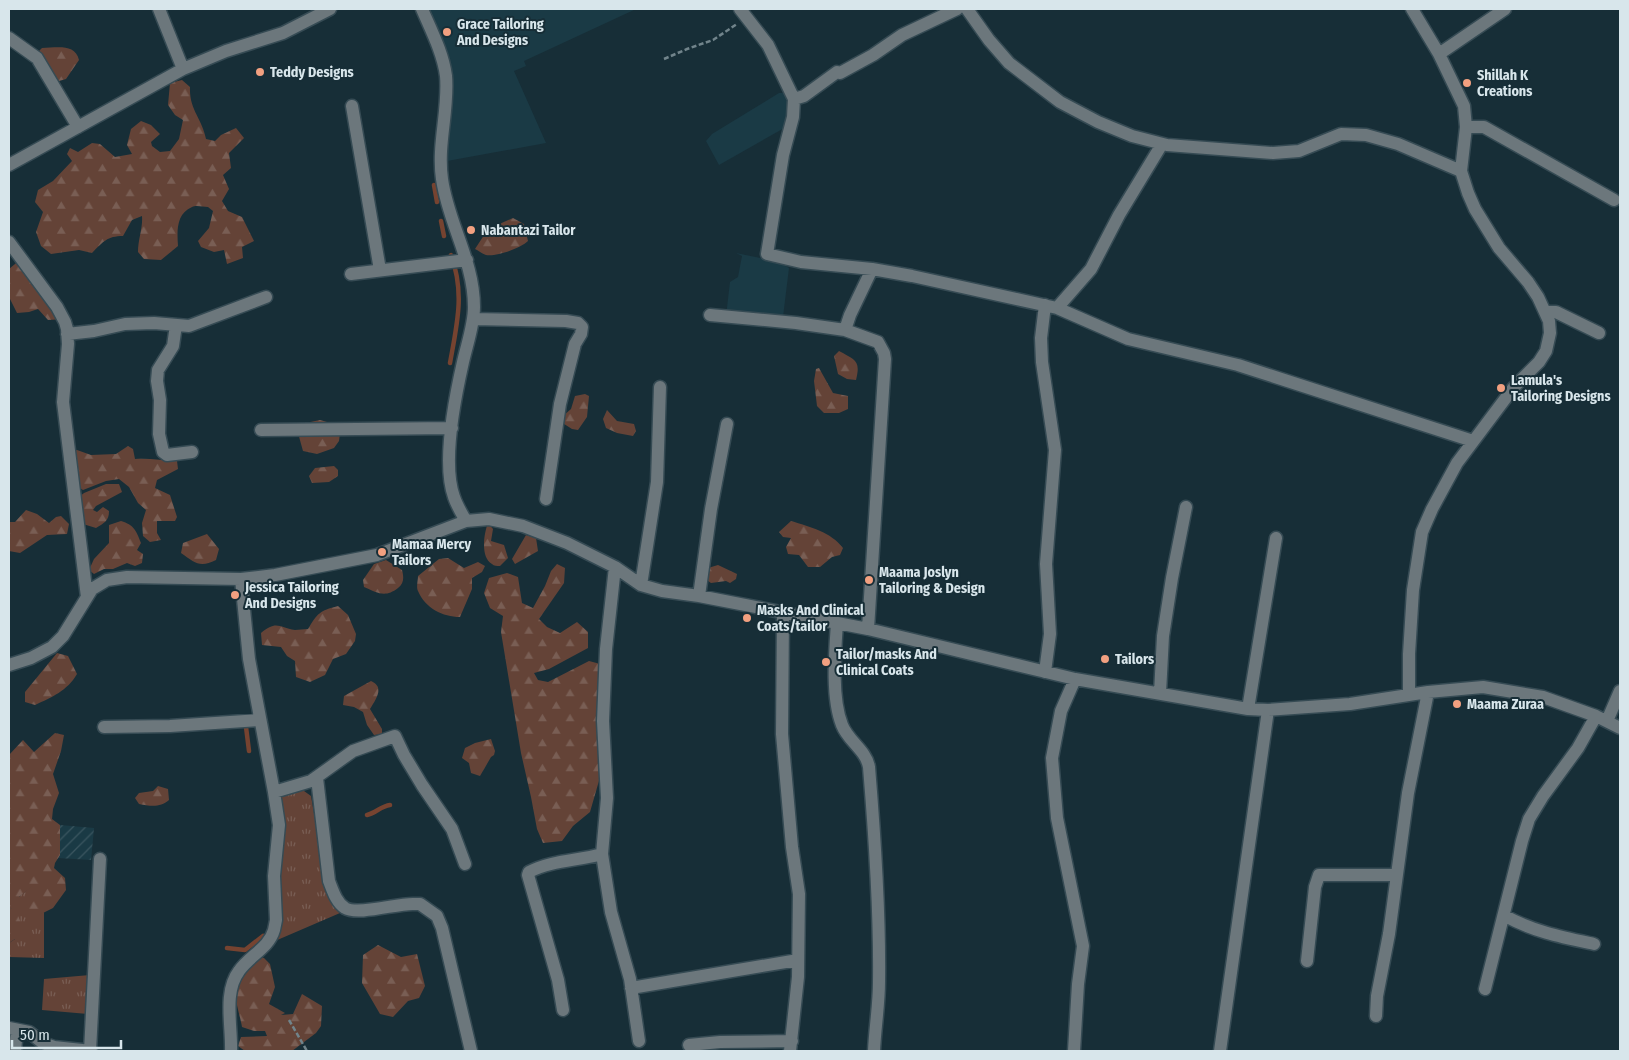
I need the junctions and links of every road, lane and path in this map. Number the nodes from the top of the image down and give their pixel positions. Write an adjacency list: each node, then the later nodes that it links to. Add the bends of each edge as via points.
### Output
1 (159, 9): 12 (street)
2 (330, 9): 12 (street, via 283,33 226,50)
3 (422, 9): 22 (street, via 446,74 442,179)
4 (957, 9): 13 (street, via 902,35)
5 (967, 9): 17 (street, via 1008,63 1060,102 1116,130)
6 (1412, 9): 10 (street)
7 (1506, 9): 10 (street)
8 (743, 13): 11 (path, via 713,40); 13 (street, via 768,45)
9 (9, 38): 15 (street, via 37,58)
10 (1438, 54): 16 (street, via 1464,106)
11 (664, 59)
12 (183, 69): 15 (street)
13 (794, 100): 23 (street, via 794,117 783,155 767,254 819,264)
14 (352, 106): 24 (street)
15 (78, 127): 18 (street)
16 (1466, 127): 19 (street); 20 (street, via 1484,127)
17 (1162, 144): 19 (street, via 1287,152 1307,149 1342,134 1358,134 1398,144); 28 (street, via 1091,269)
18 (9, 165)
19 (1461, 171): 29 (street, via 1475,209 1499,248 1528,282)
20 (1614, 200)
21 (9, 242): 35 (street, via 57,308)
22 (467, 260): 24 (street); 31 (street, via 473,286)
23 (872, 269): 27 (street); 33 (street)
24 (380, 270): 25 (street)
25 (351, 274)
26 (266, 297): 32 (street, via 189,326)
27 (1044, 305): 28 (street); 55 (street, via 1042,362 1055,450 1046,564 1050,634)
28 (1058, 308): 40 (street, via 1128,339 1238,365)
29 (1545, 312): 34 (street, via 1556,312); 40 (street, via 1550,333 1546,351)
30 (710, 316): 33 (street)
31 (473, 319): 38 (street); 42 (street, via 566,321 582,327 560,404)
32 (176, 325): 35 (street, via 125,324); 41 (street, via 174,346 158,370 158,434 167,455)
33 (845, 330): 53 (street, via 878,342 885,359)
34 (1599, 333)
35 (67, 334): 50 (street, via 63,402)
36 (660, 387): 48 (street, via 657,482)
37 (727, 424): 49 (street)
38 (452, 428): 39 (street); 44 (street, via 452,483 454,496)
39 (261, 430)
40 (1473, 441): 60 (street, via 1444,486 1419,541 1410,637)
41 (192, 452)
42 (546, 499)
43 (1186, 507): 59 (street, via 1163,636)
44 (466, 521): 46 (street, via 490,519 523,526); 47 (street, via 377,555)
45 (1276, 538): 61 (street)
46 (615, 567): 48 (street); 69 (street, via 606,649 603,721 608,798)
47 (241, 579): 50 (street, via 117,578 99,584); 64 (street)
48 (641, 584): 49 (street, via 662,591)
49 (699, 596): 51 (street)
50 (87, 597): 54 (street, via 64,636 52,647)
51 (783, 613): 52 (street); 75 (street, via 782,734 799,894)
52 (837, 623): 53 (street); 91 (street, via 835,667 839,716 869,767 877,867 879,953)
53 (868, 629): 55 (street)
54 (9, 665)
55 (1045, 672): 56 (street)
56 (1075, 679): 59 (street); 92 (street, via 1061,711 1052,758 1057,818 1083,946)
57 (1620, 690): 63 (street)
58 (1428, 692): 60 (street); 63 (street, via 1483,687 1544,697); 72 (street, via 1408,793)
59 (1160, 693): 61 (street)
60 (1409, 694): 62 (street, via 1350,704)
61 (1248, 709): 62 (street)
62 (1268, 710): 93 (street)
63 (1601, 719): 66 (street); 73 (street, via 1529,819)
64 (259, 720): 65 (street); 68 (street)
65 (104, 727)
66 (1620, 728)
67 (316, 778): 68 (street); 71 (street, via 353,751 396,736 422,786 452,829); 90 (street, via 334,894 340,904 351,910 420,904 437,916)
68 (274, 792): 88 (street, via 279,832 274,930 271,940 242,967 232,984)
69 (602, 854): 77 (street, via 611,912); 79 (street, via 551,864 528,875 558,980)
70 (100, 859): 87 (street)
71 (465, 864)
72 (1397, 875): 76 (street, via 1319,875); 80 (street)
73 (1504, 916): 74 (street, via 1545,933); 78 (street)
74 (1594, 944)
75 (798, 960): 77 (street); 85 (street)
76 (1307, 961)
77 (632, 988): 83 (street)
78 (1485, 989)
79 (563, 1010)
80 (1376, 1016)
81 (289, 1020): 89 (path)
82 (13, 1029): 86 (street); 87 (street, via 29,1032 54,1048)
83 (639, 1041)
84 (689, 1045): 85 (street, via 720,1042)
85 (791, 1046)
86 (15, 1051)
87 (90, 1051)
88 (231, 1051)
89 (307, 1051)
90 (471, 1051)
91 (874, 1051)
92 (1074, 1051)
93 (1220, 1051)

